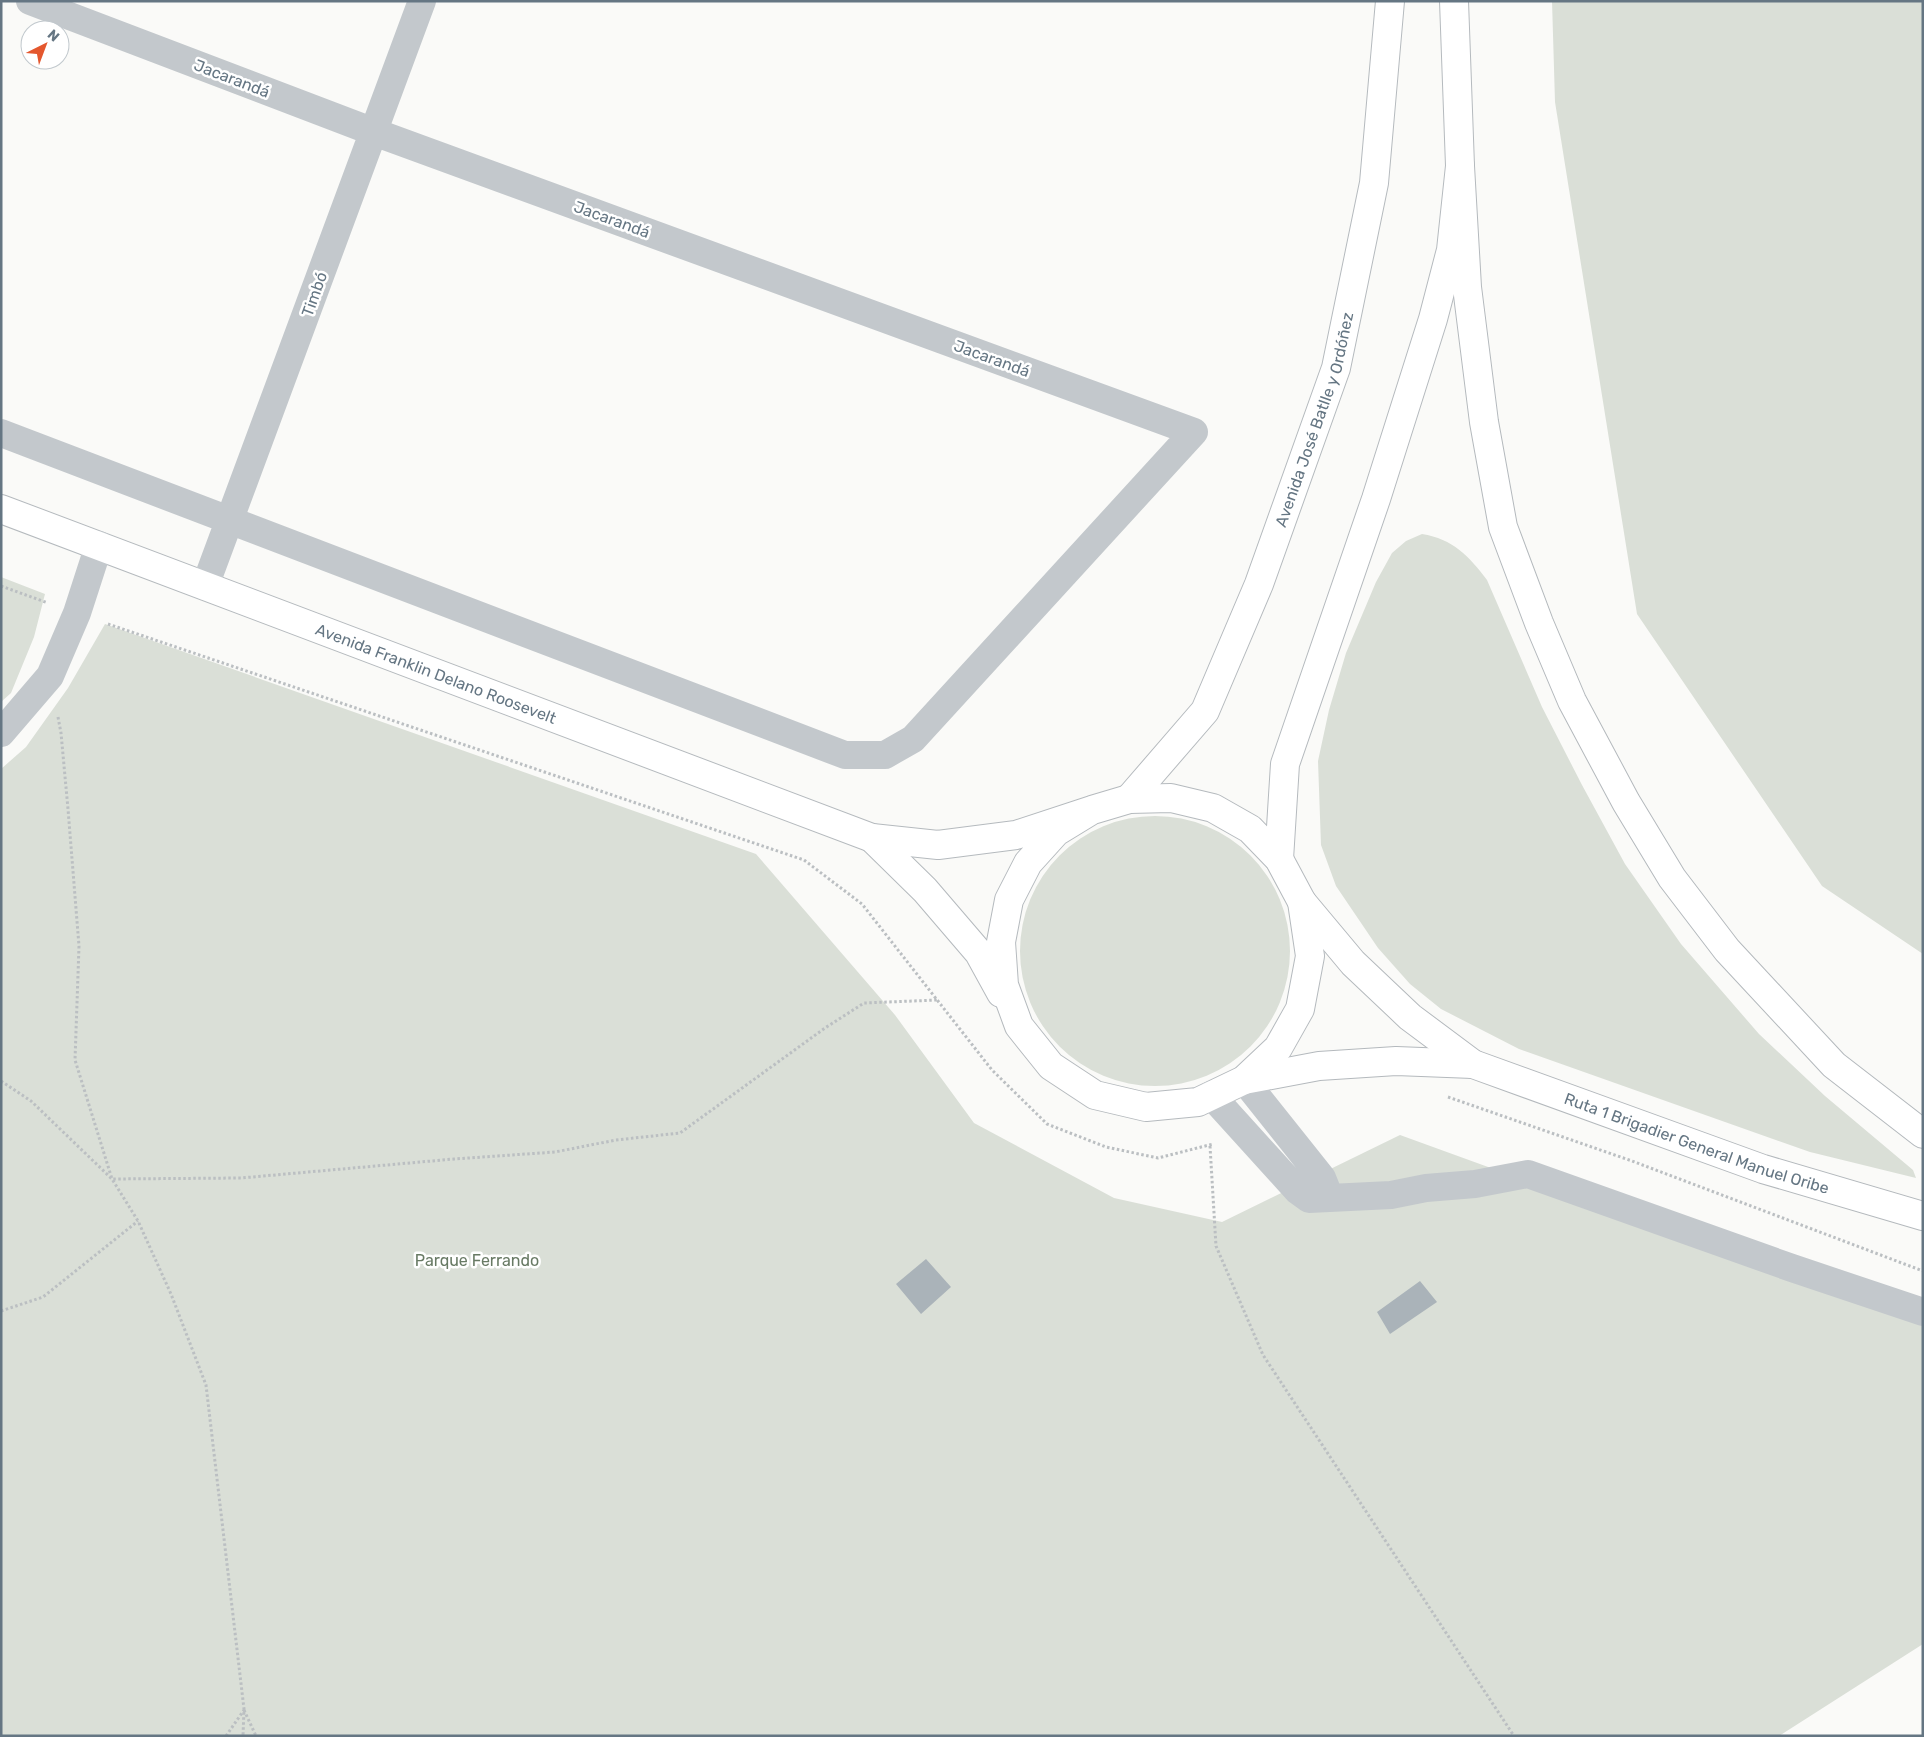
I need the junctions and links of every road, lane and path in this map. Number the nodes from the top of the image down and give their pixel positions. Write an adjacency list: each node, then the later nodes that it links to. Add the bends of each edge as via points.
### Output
1 (30, 1): 5 (street, Jacarandá)
2 (422, 1): 5 (street, Timbó)
3 (1390, 1): 14 (main road, Avenida José Batlle y Ordóñez, via 1374,183 1336,368 1259,584 1205,711)
4 (1454, 1): 6 (main road)
5 (374, 132): 9 (street, Timbó); 9 (street, Jacarandá, via 1194,432 913,739 885,755 845,755)
6 (1460, 166): 17 (main road, via 1451,250 1433,319 1376,499 1285,764); 25 (main road, via 1468,297 1484,422 1503,527 1572,701 1667,870 1727,950 1834,1065)
7 (1, 433): 9 (street)
8 (1, 509): 10 (main road, Avenida Franklin Delano Roosevelt)
9 (231, 520): 11 (street, Timbó)
10 (99, 545): 11 (main road, Avenida Franklin Delano Roosevelt); 12 (street)
11 (205, 586): 16 (main road, Avenida Franklin Delano Roosevelt)
12 (50, 676): 13 (street); 27 (path, via 61,733 78,946 75,1060)
13 (1, 733)
14 (1129, 799): 15 (main road); 17 (main road, via 1172,798 1213,808 1250,829)
15 (1092, 810): 16 (main road, via 1016,835 938,845); 20 (main road, via 1056,832 1028,863 1009,900 1001,942 1004,985)
16 (872, 838): 20 (main road, via 924,890 979,953)
17 (1280, 860): 18 (main road)
18 (1302, 902): 21 (main road, Ruta 1 Brigadier General Manuel Oribe, via 1354,963 1410,1017); 22 (main road, via 1310,956 1300,1009 1278,1048)
19 (938, 1000): 27 (path, via 864,1003 680,1134 616,1140 555,1152 241,1178)
20 (1019, 1026): 24 (main road, via 1051,1066 1095,1095 1146,1107 1198,1102)
21 (1473, 1064): 22 (main road, Ruta 1 Brigadier General Manuel Oribe, via 1396,1061 1319,1066); 29 (main road, Ruta 1 Brigadier General Manuel Oribe, via 1763,1169)
22 (1244, 1080): 24 (main road); 28 (street, via 1322,1178)
23 (1, 1081): 27 (path, via 31,1101)
24 (1211, 1095): 28 (street, via 1298,1191 1309,1199)
25 (1923, 1134)
26 (1210, 1146): 37 (path, via 1216,1246 1263,1355)
27 (112, 1179): 30 (path)
28 (1330, 1198): 32 (street, via 1476,1184 1528,1174)
29 (1923, 1216)
30 (138, 1221): 31 (path, via 43,1297); 33 (path, via 171,1294 206,1385)
31 (1, 1311)
32 (1923, 1312)
33 (244, 1709): 34 (path); 35 (path); 36 (path)
34 (226, 1736)
35 (243, 1736)
36 (256, 1736)
37 (1514, 1736)

